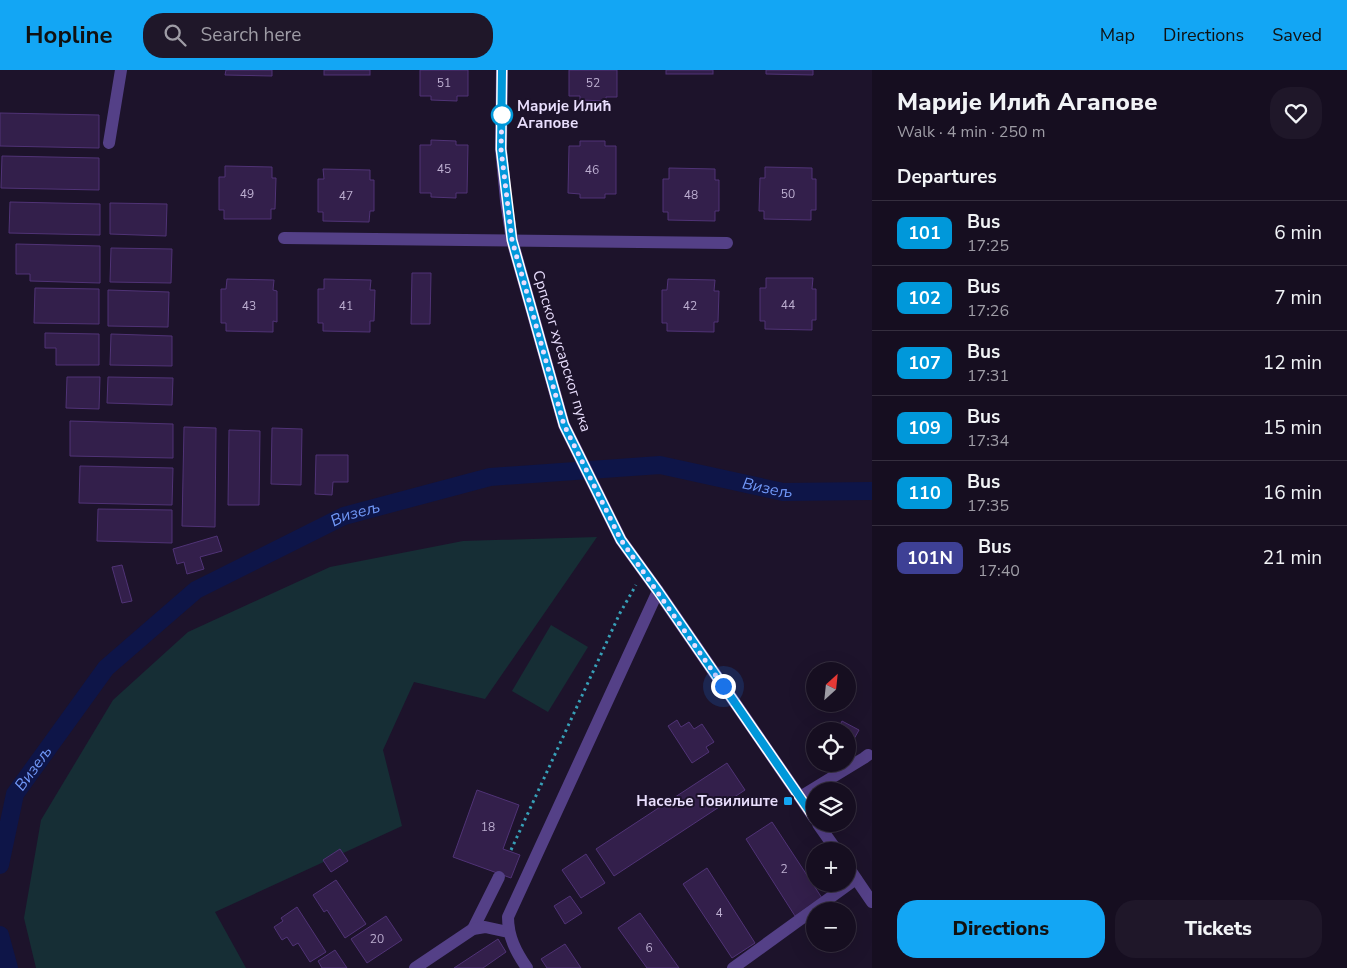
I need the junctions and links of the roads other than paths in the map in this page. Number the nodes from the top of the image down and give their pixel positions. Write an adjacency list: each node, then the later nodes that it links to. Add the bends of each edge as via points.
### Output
1 (121, 70): 3 (street)
2 (502, 70): 5 (street, Српског хусарског пука, via 501,149)
3 (109, 143)
4 (284, 238): 5 (street)
5 (512, 240): 6 (street); 7 (street, Српског хусарског пука, via 564,425 621,540)
6 (727, 242)
7 (658, 591): 9 (street, Српског хусарског пука); 16 (street, via 508,917)
8 (868, 755): 9 (street)
9 (800, 797): 10 (street, Српског хусарског пука)
10 (806, 806)
11 (499, 877): 15 (street)
12 (856, 879): 14 (street)
13 (838, 892): 19 (street)
14 (872, 902)
15 (473, 928): 16 (street); 17 (street)
16 (508, 932): 18 (street)
17 (415, 968)
18 (527, 968)
19 (734, 968)

